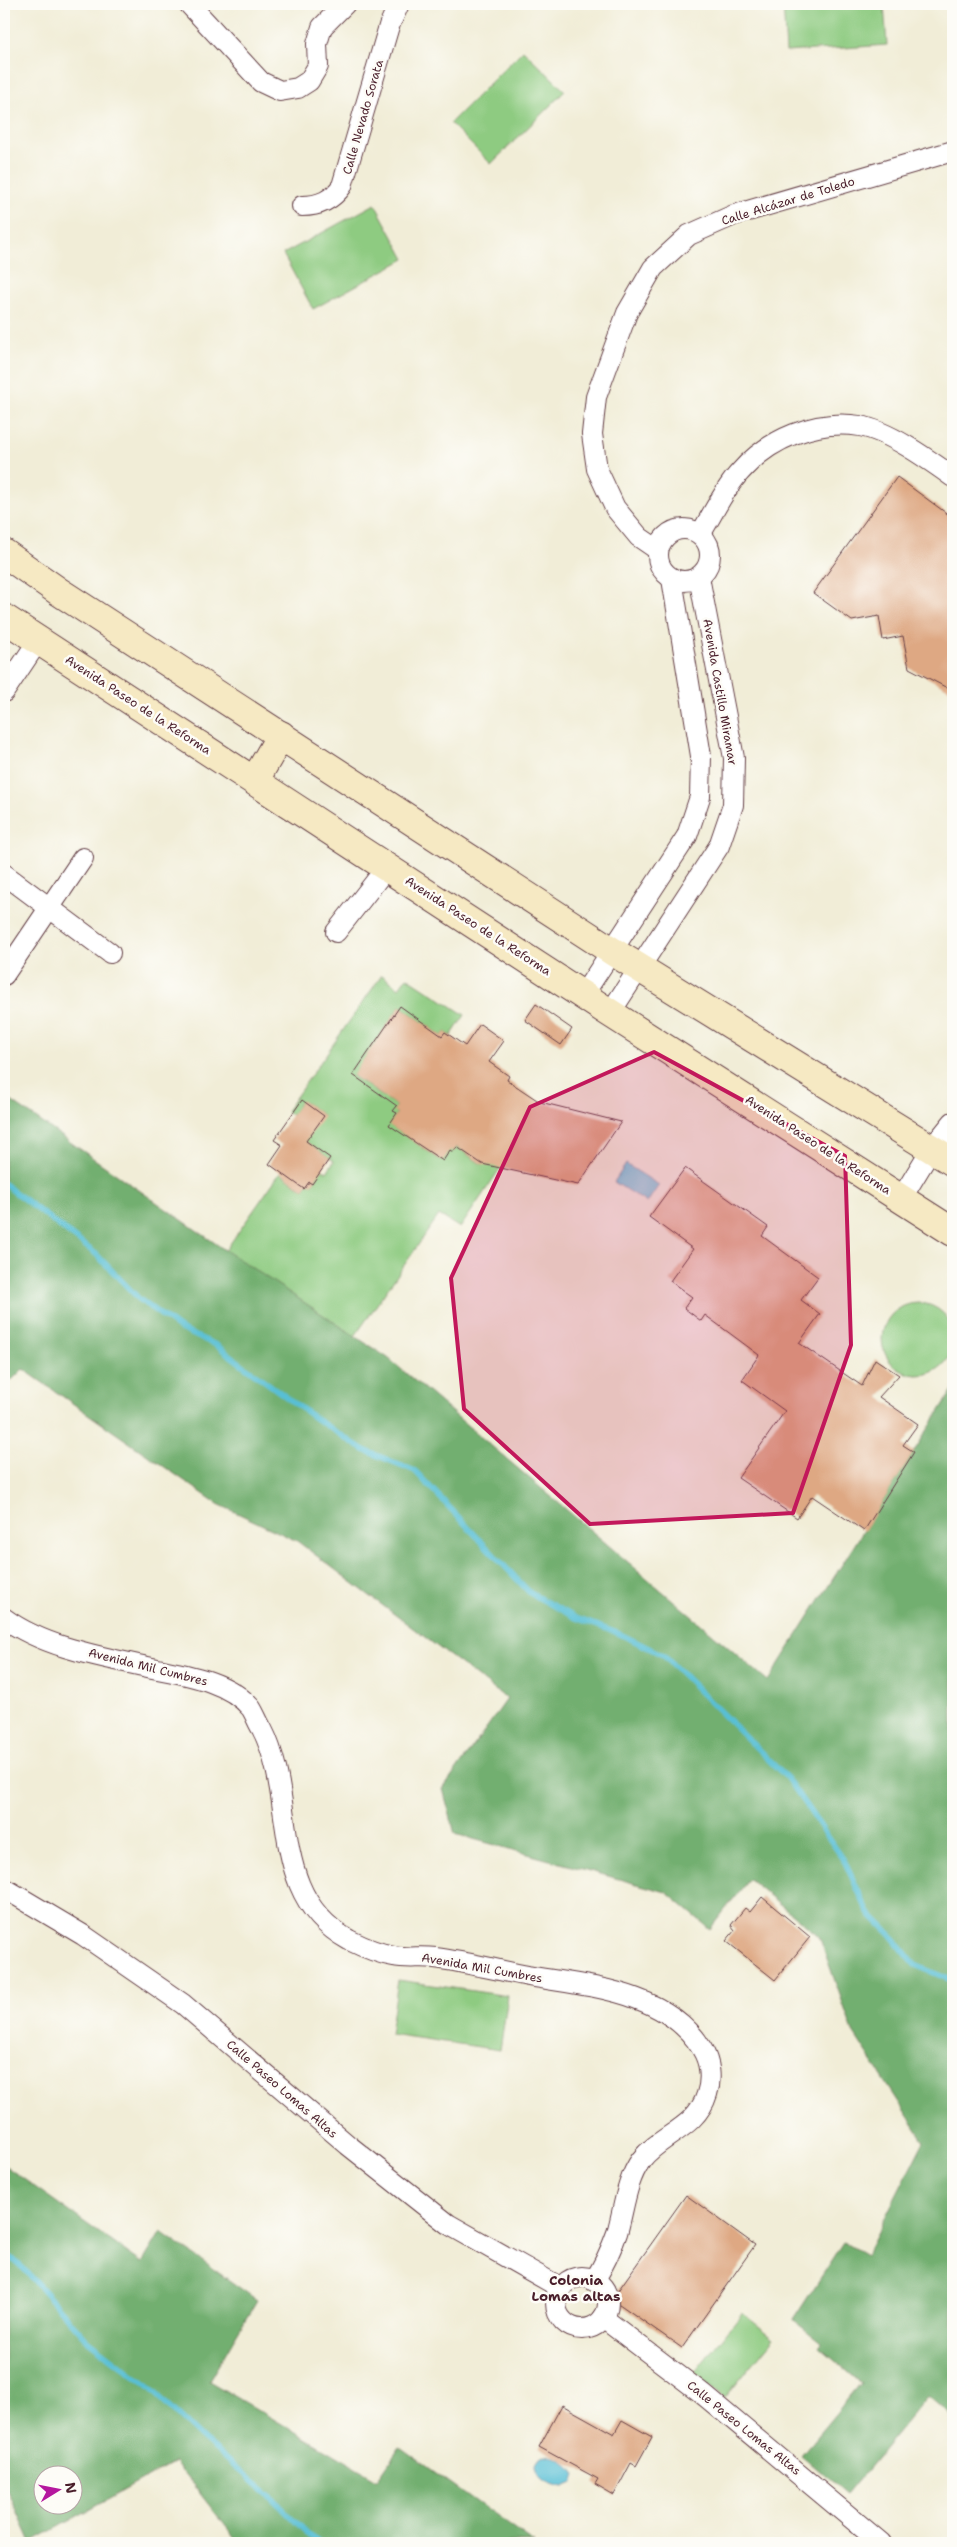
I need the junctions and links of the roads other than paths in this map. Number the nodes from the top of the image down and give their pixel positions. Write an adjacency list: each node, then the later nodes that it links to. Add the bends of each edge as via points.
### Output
1 (189, 4): 2 (street, via 261,82 280,91 298,88 310,81 318,66 322,27)
2 (345, 4)
3 (399, 4): 5 (street, Calle Nevado Sorata, via 389,26 342,186 329,200)
4 (953, 151): 8 (street, Calle Alcázar de Toledo, via 734,215 689,235 653,268 627,313 596,397 592,434 597,469 615,508 639,537)
5 (302, 206)
6 (953, 477): 7 (street, via 902,443 860,426 820,425 784,438 760,452 738,474)
7 (700, 533): 8 (street, via 690,528 669,532); 10 (street, via 708,542 711,553 706,571)
8 (658, 550): 11 (street, via 661,569)
9 (4, 553): 15 (main road)
10 (699, 577): 11 (street, via 686,582); 24 (street, Avenida Castillo Miramar, via 734,758 733,805 719,846)
11 (672, 579): 22 (street, via 700,756 700,797 687,836)
12 (4, 618): 13 (main road, Avenida Paseo de la Reforma)
13 (38, 641): 14 (street); 16 (main road, Avenida Paseo de la Reforma)
14 (4, 692)
15 (281, 735): 16 (main road); 22 (main road)
16 (255, 780): 18 (main road, Avenida Paseo de la Reforma)
17 (83, 858): 20 (street)
18 (387, 867): 21 (street); 26 (main road, Avenida Paseo de la Reforma)
19 (4, 874): 20 (street)
20 (49, 908): 23 (street); 25 (street)
21 (336, 932)
22 (612, 951): 24 (main road); 26 (street)
23 (110, 953)
24 (639, 967): 27 (street, Avenida Castillo Miramar); 29 (main road)
25 (4, 975)
26 (583, 995): 27 (main road, Avenida Paseo de la Reforma)
27 (610, 1013): 30 (main road, Avenida Paseo de la Reforma)
28 (953, 1122): 29 (street)
29 (942, 1155): 30 (street)
30 (901, 1199): 31 (main road, Avenida Paseo de la Reforma)
31 (953, 1232)
32 (4, 1618): 34 (street, Avenida Mil Cumbres, via 19,1630 56,1644 204,1679 234,1694 251,1709 267,1739 276,1768 289,1852 299,1887 319,1917 349,1940 393,1956 432,1957 633,1997 661,2010 696,2039 706,2056 710,2077 707,2095 700,2109 682,2128 642,2160 628,2187 608,2259)
33 (4, 1888): 35 (street, Calle Paseo Lomas Altas, via 83,1935 183,2004 348,2145 448,2224)
34 (594, 2280): 35 (street, via 580,2277); 36 (street, via 607,2297 608,2308)
35 (561, 2288): 36 (street, via 557,2308 567,2325 587,2329)
36 (603, 2318): 37 (street, Calle Paseo Lomas Altas, via 699,2390)
37 (881, 2543)

